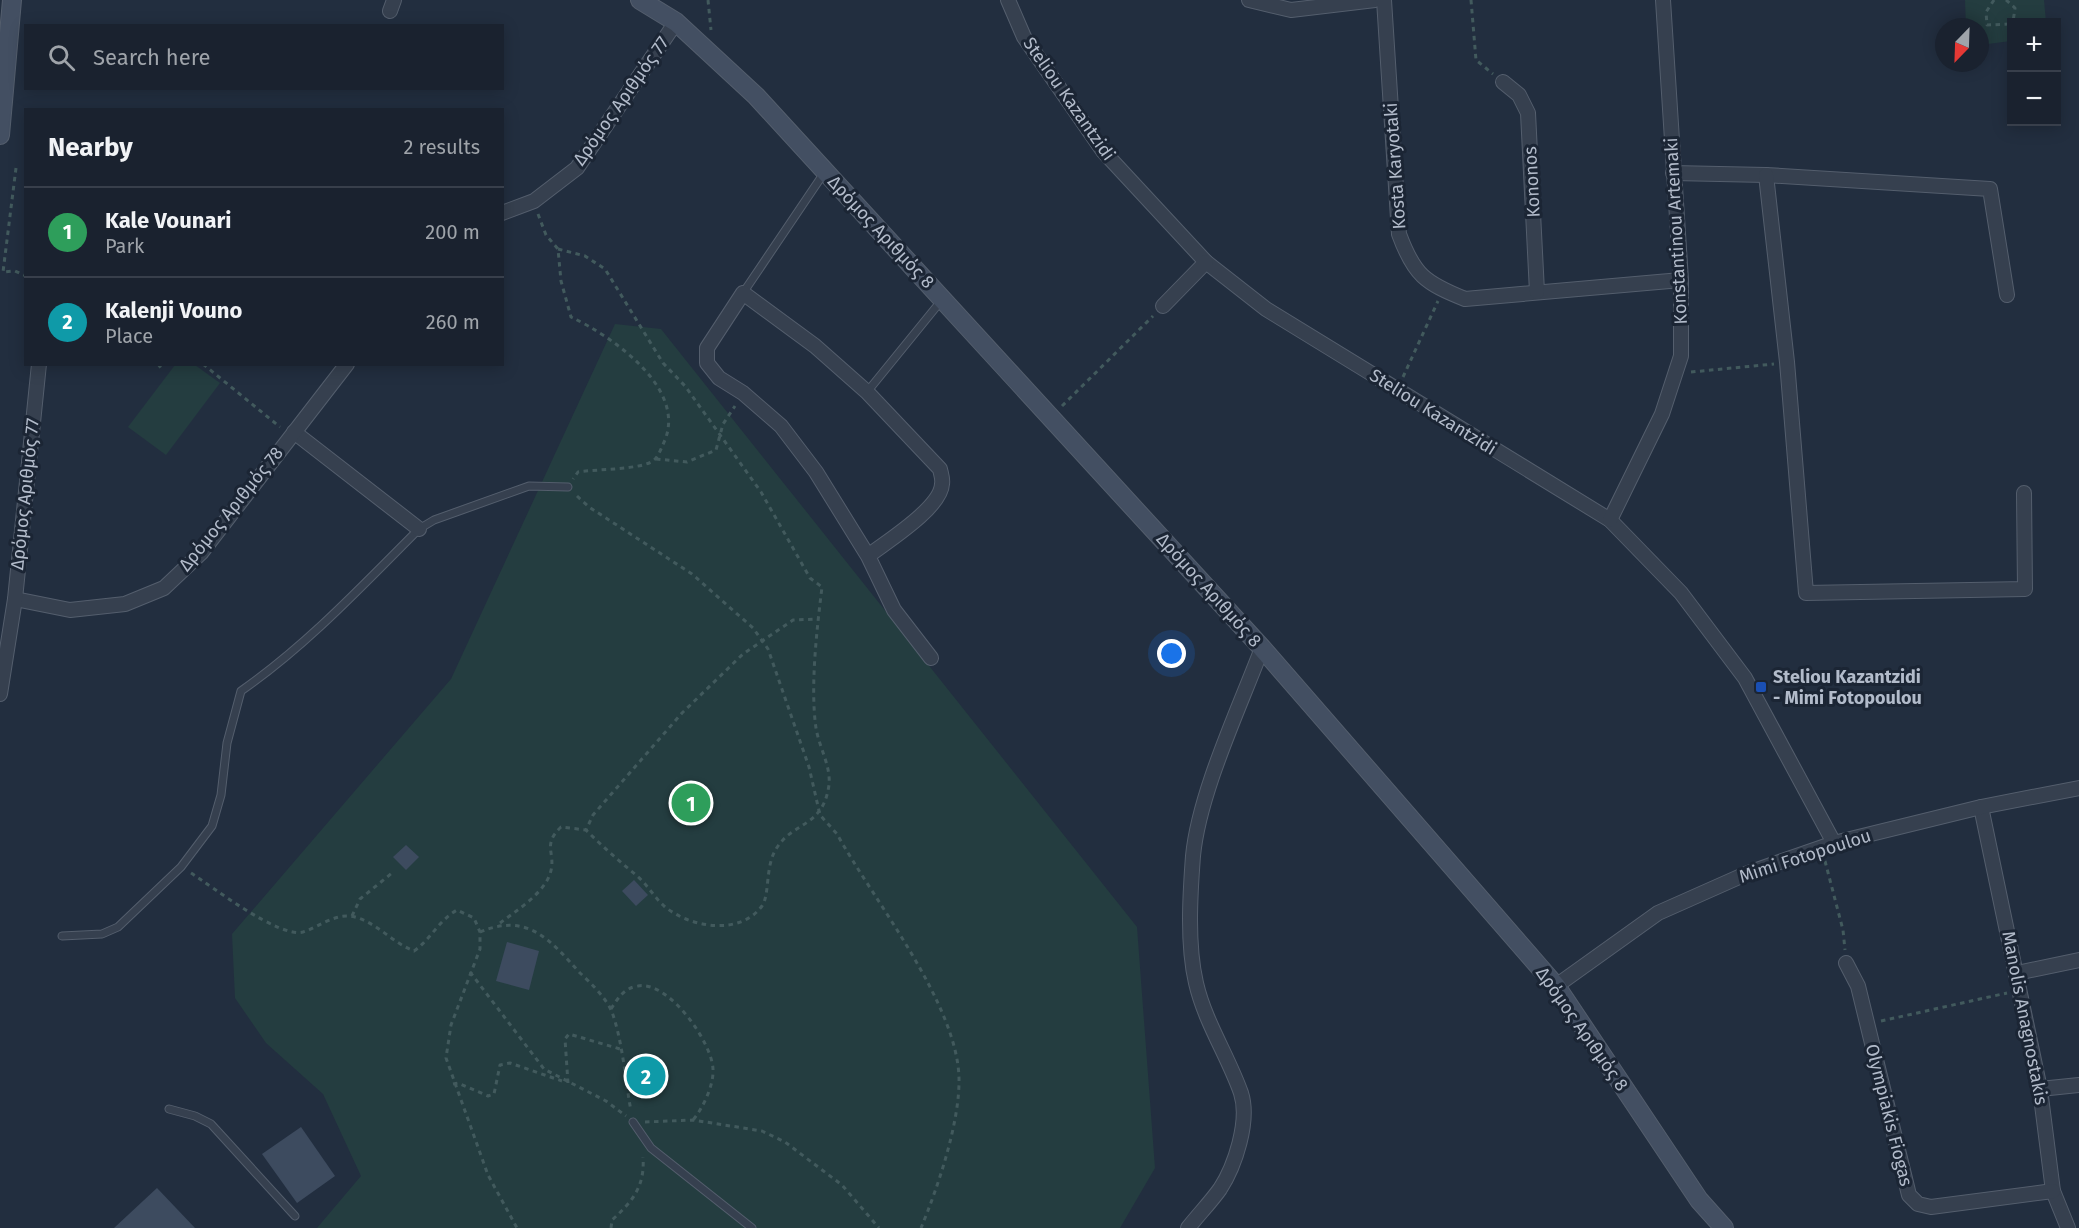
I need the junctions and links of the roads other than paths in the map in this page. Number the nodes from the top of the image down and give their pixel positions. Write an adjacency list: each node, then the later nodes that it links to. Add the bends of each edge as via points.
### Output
1 (12, 0): 10 (street)
2 (640, 0): 8 (street, Δρόμος Αριθμός 8)
3 (1008, 0): 15 (street, Steliou Kazantzidi, via 1024,37 1103,151)
4 (1249, 0): 5 (street, via 1291,10)
5 (1375, 0)
6 (1384, 0): 18 (street, Kosta Karyotaki, via 1399,234 1410,263 1435,287 1465,299)
7 (1663, 0): 12 (street, Konstantinou Artemaki)
8 (676, 22): 11 (street, Δρόμος Αριθμός 8, via 756,96); 14 (street, Δρόμος Αριθμός 77, via 577,168 534,201)
9 (1503, 82): 18 (street, Kononos, via 1519,95 1528,113)
10 (0, 135)
11 (826, 171): 17 (lane); 20 (street, Δρόμος Αριθμός 8)
12 (1673, 173): 13 (street); 16 (street, Konstantinou Artemaki)
13 (1766, 175): 19 (street, via 1990,189); 27 (street, via 1787,362 1806,593 2025,589)
14 (504, 212)
15 (1206, 262): 21 (street); 28 (street, Steliou Kazantzidi, via 1266,309)
16 (1682, 280): 18 (street, Kosta Karyotaki); 28 (street, Konstantinou Artemaki, via 1681,356 1662,414)
17 (743, 292): 24 (street, via 815,345); 30 (street, via 707,348 706,363 719,378 781,426)
18 (1537, 292)
19 (2007, 295)
20 (943, 299): 24 (lane); 32 (street, Δρόμος Αριθμός 8)
21 (1163, 306)
22 (39, 366): 31 (street, Δρόμος Αριθμός 77)
23 (345, 366): 25 (street, Δρόμος Αριθμός 78)
24 (867, 392): 30 (street, via 940,469 943,485 923,513)
25 (293, 434): 29 (street); 31 (street, Δρόμος Αριθμός 78, via 201,553 164,588 124,604 70,610)
26 (568, 488): 29 (lane, via 529,486 444,516)
27 (2024, 493)
28 (1610, 520): 37 (street, Steliou Kazantzidi, via 1681,592 1744,678)
29 (419, 529): 38 (lane, via 321,626 242,691 227,743 221,795 212,826 181,867 118,927 102,934)
30 (868, 556): 33 (street, via 894,610)
31 (15, 599): 34 (street, Δρόμος Αριθμός 77)
32 (1262, 648): 42 (street, Δρόμος Αριθμός 8); 50 (street, via 1200,818 1193,855 1192,956 1196,984 1241,1094 1243,1118 1238,1145 1220,1188)
33 (931, 658)
34 (0, 694)
35 (2079, 788): 36 (street, Mimi Fotopoulou)
36 (1981, 807): 37 (street, Mimi Fotopoulou); 41 (street, Manolis Anagnostakis)
37 (1828, 845): 42 (street, Mimi Fotopoulou, via 1748,873 1658,913)
38 (62, 936)
39 (2079, 960): 41 (street)
40 (1846, 963): 47 (street, Olympiakis Fiogas, via 1858,986 1909,1195 1918,1204 1931,1207)
41 (2017, 973): 44 (street, Manolis Anagnostakis)
42 (1556, 986): 51 (street, Δρόμος Αριθμός 8, via 1699,1200)
43 (2079, 1085): 44 (street)
44 (2040, 1089): 47 (street, Manolis Anagnostakis)
45 (169, 1109): 48 (lane, via 211,1124)
46 (633, 1122): 49 (lane, via 651,1148)
47 (2053, 1191): 52 (street, Manolis Anagnostakis)
48 (295, 1216)
49 (752, 1228)
50 (1188, 1228)
51 (1724, 1228)
52 (2068, 1228)

